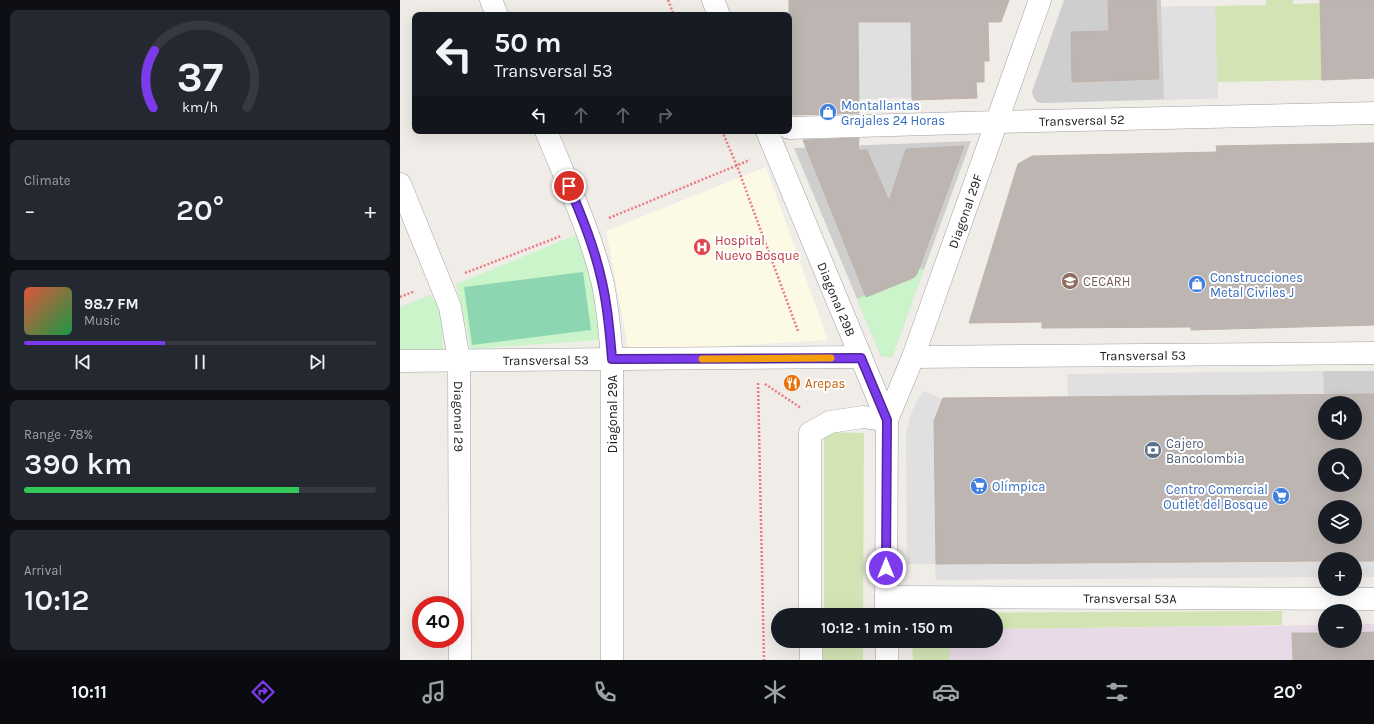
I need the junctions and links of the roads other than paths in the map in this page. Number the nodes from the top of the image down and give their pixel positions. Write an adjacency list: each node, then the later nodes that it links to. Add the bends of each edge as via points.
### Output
1 (490, 0): 4 (street)
2 (713, 0): 5 (street)
3 (1040, 0): 7 (street, Diagonal 29F)
4 (496, 12)
5 (718, 12)
6 (1374, 113): 7 (street, Transversal 52)
7 (997, 122): 8 (street, Transversal 52); 13 (street, Diagonal 29F)
8 (792, 128)
9 (547, 134): 15 (street, Diagonal 29A, via 586,227 602,281)
10 (768, 134): 14 (street, Diagonal 29B)
11 (400, 184): 16 (street, Diagonal 29, via 450,307)
12 (1374, 353): 13 (street, Transversal 53)
13 (913, 357): 18 (street, Diagonal 29F)
14 (861, 358): 15 (street, Transversal 53); 18 (street, Diagonal 29B)
15 (612, 359): 16 (street, Transversal 53); 25 (street, Diagonal 29A)
16 (459, 360): 17 (street, Transversal 53); 24 (street, Diagonal 29)
17 (400, 361)
18 (887, 420): 20 (street, Diagonal 29B); 21 (street, via 863,417 830,422 810,433)
19 (1374, 599): 20 (street, Transversal 53A)
20 (886, 606)
21 (810, 608)
22 (811, 648): 26 (street)
23 (887, 648): 27 (street)
24 (460, 660)
25 (612, 660)
26 (811, 660)
27 (887, 660)

